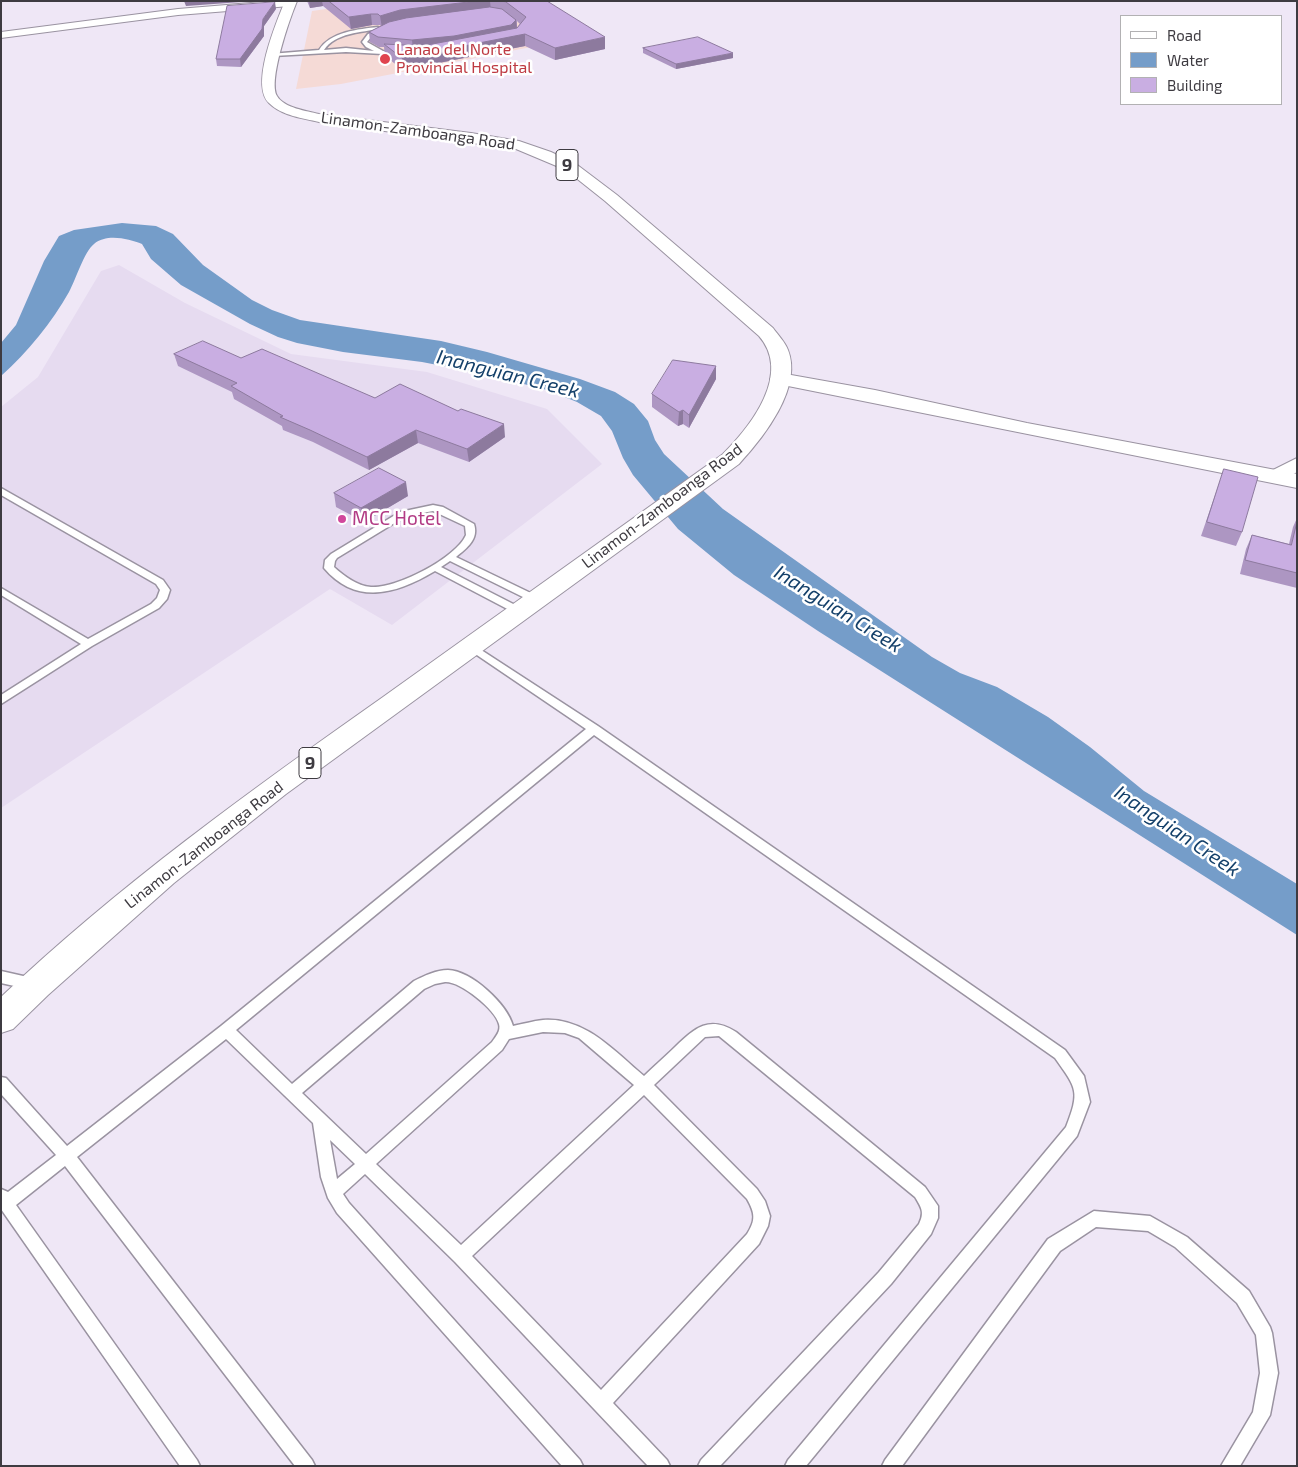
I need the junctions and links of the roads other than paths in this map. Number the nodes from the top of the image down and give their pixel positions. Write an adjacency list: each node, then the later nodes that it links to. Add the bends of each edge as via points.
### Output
1 (291, 2): 2 (street, via 178,12); 5 (main road, Linamon-Zamboanga Road / 9)
2 (1, 35)
3 (321, 51): 4 (lane); 4 (lane, via 331,40 358,31 389,28 370,35 364,42); 5 (lane)
4 (381, 52): 6 (lane)
5 (273, 54): 7 (main road, Linamon-Zamboanga Road / 9, via 268,88 270,96 298,112 519,145 546,154 571,168 611,198 766,332 776,343 780,354)
6 (408, 55)
7 (780, 379): 9 (main road); 15 (main road, Linamon-Zamboanga Road / 9, via 762,424 731,459)
8 (1297, 464): 9 (street)
9 (1276, 476): 10 (main road)
10 (1297, 481)
11 (1, 491): 16 (lane, via 160,582 165,590 155,606)
12 (449, 557): 13 (lane); 13 (lane, via 470,539 472,531 469,524 440,509 420,509 403,514 334,556 329,568 363,589 375,590 392,588); 15 (lane)
13 (434, 567): 15 (lane)
14 (1, 591): 16 (lane)
15 (527, 605): 17 (main road, Linamon-Zamboanga Road / 9)
16 (88, 644): 18 (lane)
17 (472, 647): 19 (lane); 21 (main road, Linamon-Zamboanga Road / 9, via 268,793 163,875)
18 (1, 700)
19 (594, 729): 23 (lane); 40 (lane, via 1060,1054 1079,1081 1082,1102 1072,1130)
20 (1, 977): 21 (lane)
21 (36, 985): 22 (main road, Linamon-Zamboanga Road / 9)
22 (1, 1020)
23 (226, 1030): 27 (lane); 29 (lane)
24 (506, 1034): 26 (lane, via 543,1026 584,1034); 27 (lane, via 506,1024 500,1011 465,981 450,976 432,978 419,985); 30 (lane, via 497,1046)
25 (1, 1083): 29 (lane)
26 (644, 1085): 33 (lane); 34 (lane, via 752,1194 762,1208 762,1225 753,1239); 39 (lane, via 700,1032 713,1028 722,1030 920,1192 930,1206 930,1218 925,1229 885,1278)
27 (291, 1093): 28 (lane)
28 (320, 1120): 30 (lane); 31 (lane, via 327,1176)
29 (66, 1155): 32 (lane); 36 (lane)
30 (366, 1164): 31 (lane); 33 (lane)
31 (333, 1193): 37 (lane)
32 (4, 1199): 35 (lane)
33 (461, 1256): 34 (lane)
34 (601, 1403): 38 (lane)
35 (191, 1466)
36 (306, 1466)
37 (574, 1466)
38 (661, 1466)
39 (707, 1466)
40 (794, 1466)
41 (891, 1466): 42 (lane, via 1054,1245 1094,1219 1150,1224 1182,1242 1243,1297 1264,1334 1269,1373 1261,1415)
42 (1230, 1466)

